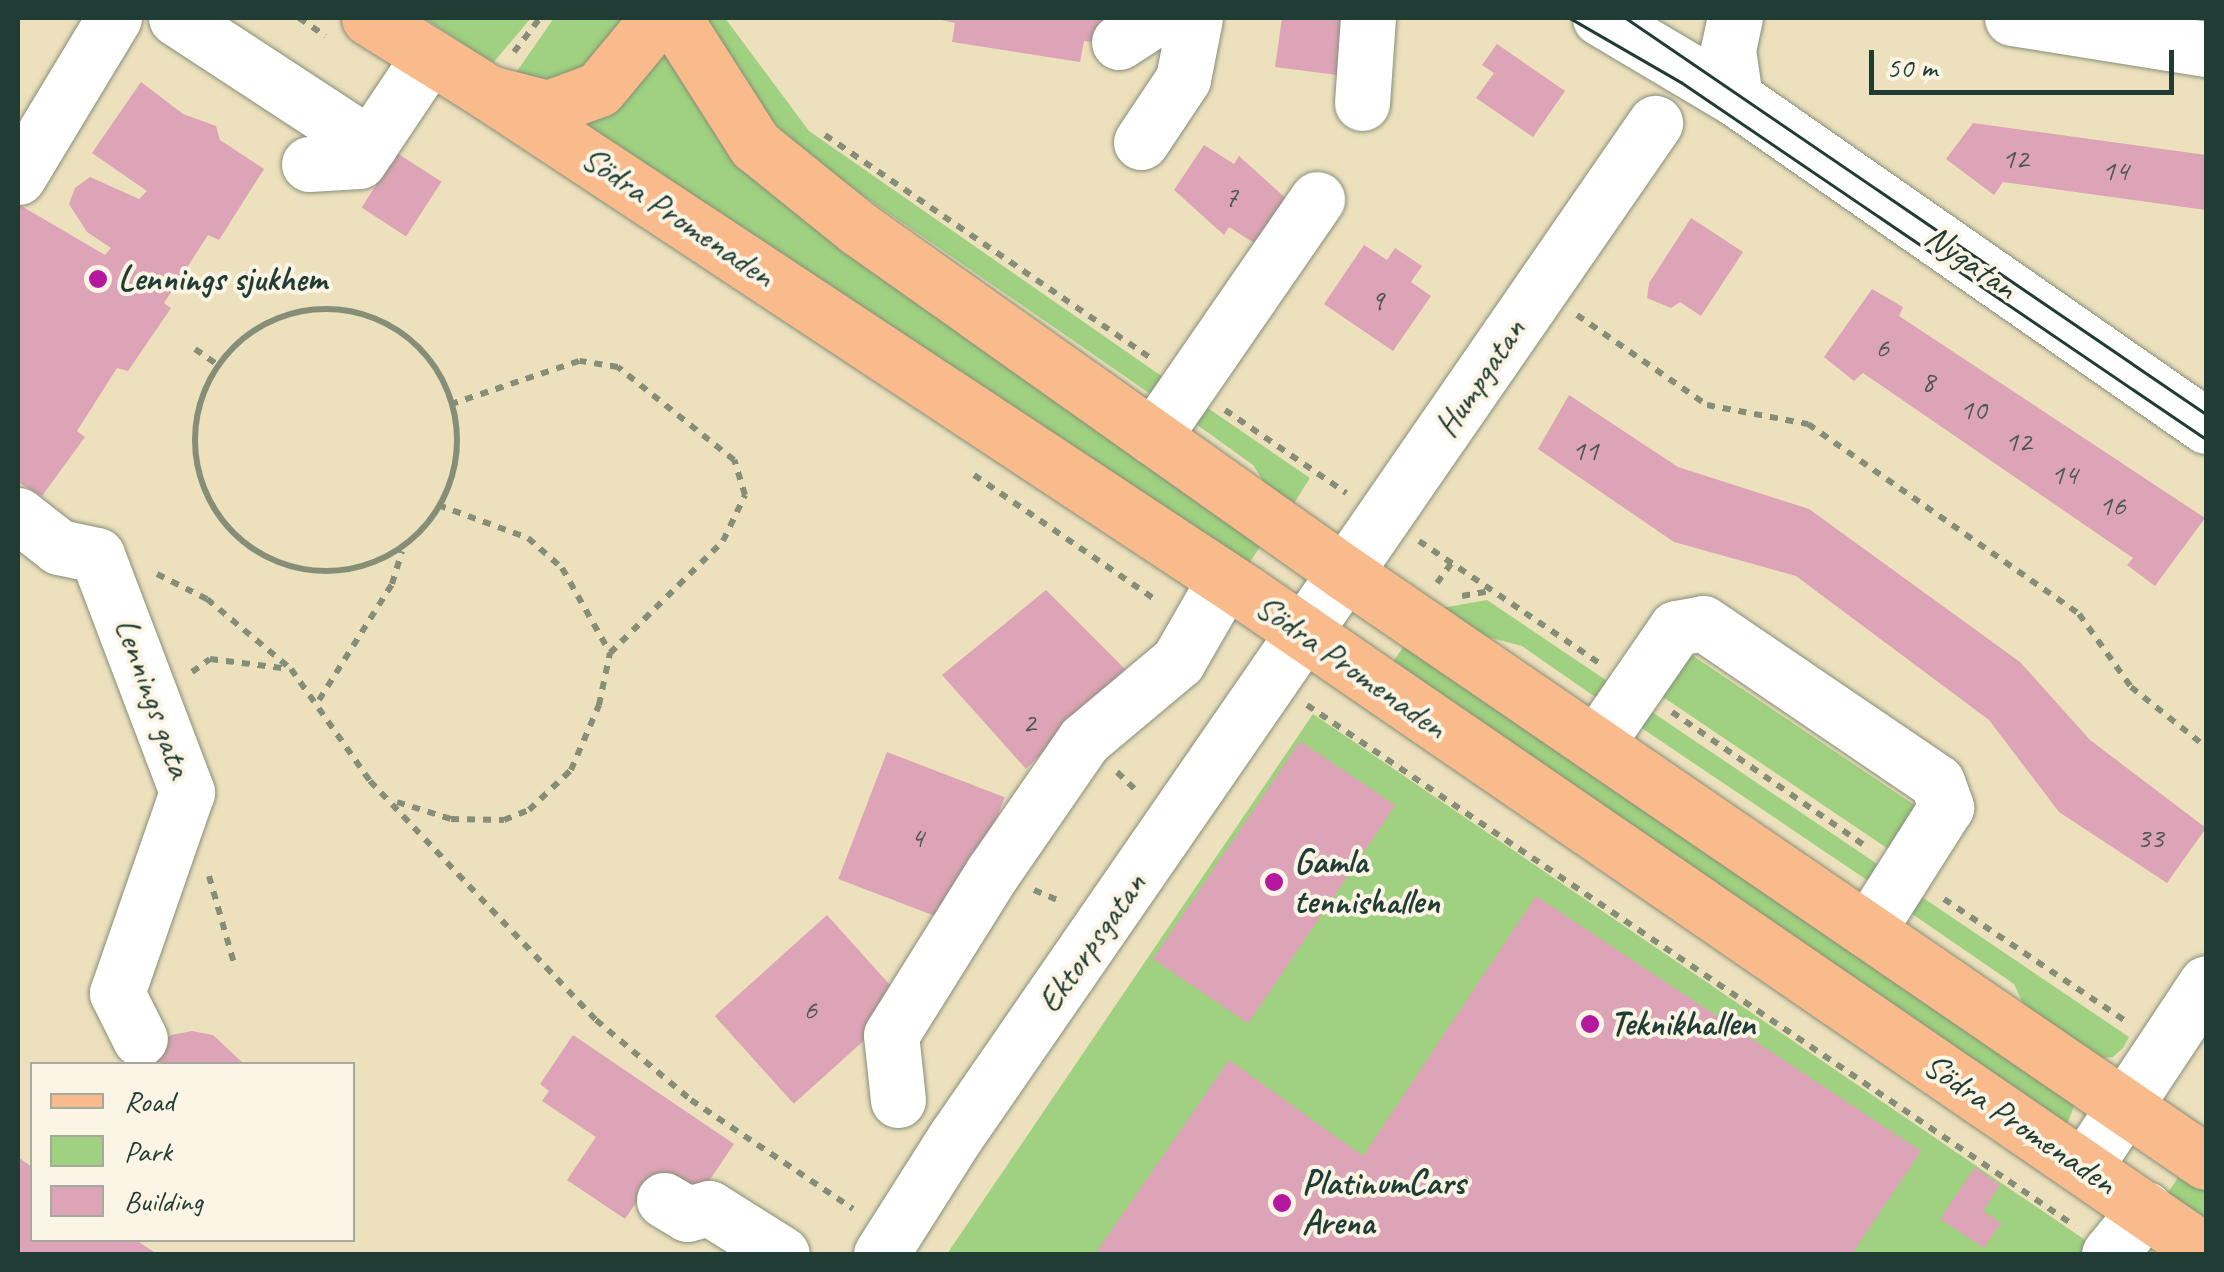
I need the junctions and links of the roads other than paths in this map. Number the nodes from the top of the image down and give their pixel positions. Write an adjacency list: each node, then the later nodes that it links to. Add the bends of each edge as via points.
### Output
1 (114, 18): 20 (street)
2 (176, 18): 18 (street)
3 (369, 18): 12 (main road)
4 (658, 18): 13 (main road, via 612,76 577,100 527,107)
5 (674, 18): 23 (main road, Södra Promenaden, via 756,145 802,186)
6 (1194, 18): 17 (street, via 1183,79)
7 (1368, 18): 15 (street)
8 (1600, 18): 14 (street, Nygatan)
9 (1735, 18): 14 (street, via 1728,50)
10 (2012, 18): 11 (street)
11 (2206, 49)
12 (428, 58): 13 (main road); 18 (street)
13 (489, 93): 26 (main road, Södra Promenaden)
14 (1735, 98): 22 (street, Nygatan)
15 (1362, 103)
16 (1655, 124): 25 (street, Humpgatan)
17 (1141, 142)
18 (370, 145): 19 (street, via 359,161)
19 (309, 164)
20 (18, 178)
21 (1317, 199): 23 (street)
22 (2206, 426)
23 (1152, 438): 25 (main road, Södra Promenaden)
24 (18, 514): 31 (street, Lennings gata, via 58,547 96,555 187,792 116,993)
25 (1346, 573): 27 (street, Humpgatan); 28 (main road, Södra Promenaden)
26 (1224, 581): 27 (main road, Södra Promenaden); 32 (street, via 1178,660 1084,740 993,872 892,1035)
27 (1304, 632): 35 (main road, Södra Promenaden, via 1725,927); 38 (street, Ektorpsgatan)
28 (1596, 744): 29 (main road, Södra Promenaden); 29 (street, via 1676,628 1704,623 1906,760 1937,782 1946,808)
29 (1868, 930): 33 (main road, Södra Promenaden)
30 (2206, 983): 33 (street)
31 (140, 1040)
32 (898, 1100)
33 (2124, 1104): 34 (main road, Södra Promenaden); 35 (street)
34 (2206, 1162)
35 (2084, 1166): 37 (main road, Södra Promenaden)
36 (664, 1200): 40 (street, via 687,1214 709,1208)
37 (2146, 1209): 39 (main road, Södra Promenaden); 41 (street)
38 (887, 1245)
39 (2206, 1252)
40 (782, 1254)
41 (2109, 1254)

